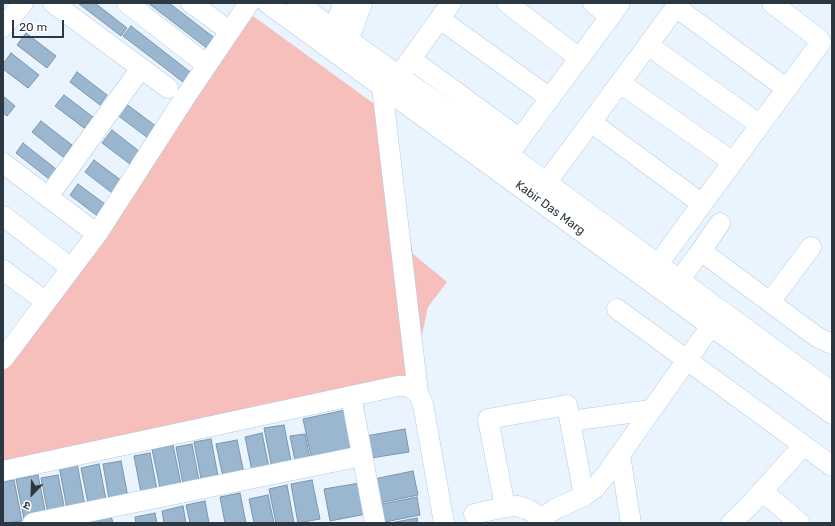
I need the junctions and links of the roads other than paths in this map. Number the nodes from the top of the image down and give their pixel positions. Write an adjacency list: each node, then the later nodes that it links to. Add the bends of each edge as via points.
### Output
1 (22, 3): 17 (street)
2 (53, 3): 23 (street)
3 (127, 3): 22 (street)
4 (191, 3): 16 (street)
5 (249, 3): 22 (street)
6 (267, 3): 18 (street, Kabir Das Marg)
7 (297, 3): 18 (street, Kabir Das Marg)
8 (344, 3): 18 (street)
9 (362, 3): 18 (street)
10 (507, 3): 20 (street)
11 (593, 3): 14 (street)
12 (772, 3): 27 (street, via 821,42)
13 (678, 5): 19 (street); 27 (street)
14 (615, 9): 20 (street)
15 (445, 11): 21 (street); 28 (street)
16 (220, 24)
17 (3, 27)
18 (337, 43): 24 (street, Kabir Das Marg)
19 (648, 45): 25 (street); 30 (street)
20 (579, 58): 28 (street)
21 (411, 59): 24 (street); 31 (street)
22 (207, 65): 40 (street)
23 (141, 68): 26 (street); 36 (street)
24 (390, 81): 32 (street, Kabir Das Marg); 50 (street, Kabir Das Marg); 55 (street)
25 (620, 83): 29 (street); 33 (street)
26 (168, 88)
27 (786, 89): 30 (street)
28 (550, 98): 31 (street)
29 (591, 122): 35 (street); 37 (street)
30 (760, 125): 33 (street)
31 (520, 139): 32 (street)
32 (508, 155): 35 (street, Kabir Das Marg)
33 (732, 162): 37 (street)
34 (3, 163): 40 (street)
35 (546, 183): 43 (street, Kabir Das Marg)
36 (56, 186)
37 (702, 204): 43 (street)
38 (3, 216): 44 (street)
39 (720, 222): 42 (street)
40 (97, 234): 44 (street)
41 (811, 247): 48 (street)
42 (701, 251): 46 (street); 48 (street)
43 (658, 264): 46 (street, Kabir Das Marg)
44 (72, 268): 47 (street)
45 (3, 270): 47 (street)
46 (679, 280): 54 (street, Kabir Das Marg)
47 (46, 302): 52 (street)
48 (770, 302): 51 (street, via 817,337)
49 (617, 309): 53 (street)
50 (711, 326): 53 (street); 58 (street, Kabir Das Marg)
51 (832, 344)
52 (7, 346)
53 (686, 360): 57 (street); 60 (street)
54 (832, 392)
55 (418, 393): 56 (street, via 408,386 398,386); 72 (street, via 423,404)
56 (351, 396): 62 (street); 64 (street)
57 (651, 410): 59 (street); 61 (street)
58 (832, 414)
59 (570, 421): 66 (street); 67 (street, via 567,405 488,419)
60 (803, 446): 63 (street); 65 (street)
61 (620, 454): 66 (street, via 607,474); 73 (street)
62 (362, 456): 70 (street); 71 (street)
63 (832, 466)
64 (3, 471)
65 (762, 491): 74 (street); 75 (street)
66 (584, 496): 69 (street, via 555,509)
67 (505, 507): 68 (street); 69 (street, via 518,506 529,510)
68 (474, 514)
69 (543, 522)
70 (33, 523)
71 (375, 523)
72 (444, 523)
73 (631, 523)
74 (731, 523)
75 (800, 523)

